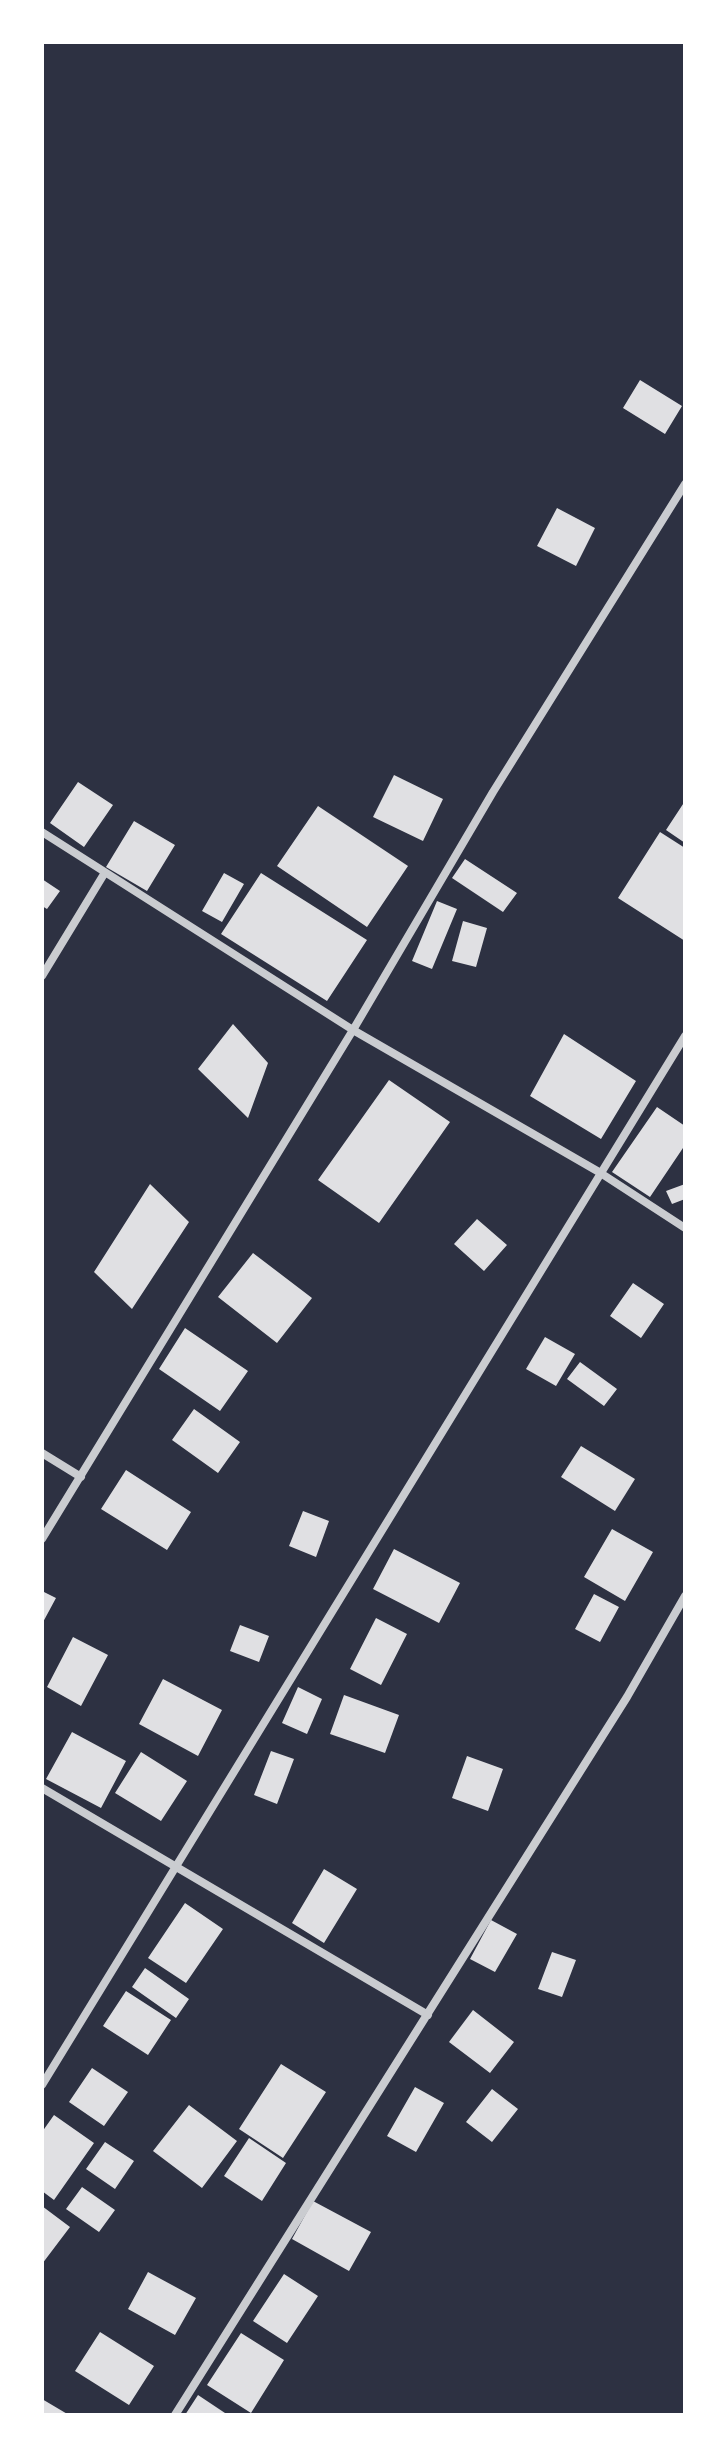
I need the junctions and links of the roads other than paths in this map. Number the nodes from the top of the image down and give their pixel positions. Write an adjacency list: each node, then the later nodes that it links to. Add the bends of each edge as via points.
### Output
1 (685, 484): 5 (street, via 493,792)
2 (42, 832): 3 (street)
3 (104, 874): 4 (street); 5 (street)
4 (42, 976)
5 (353, 1030): 7 (street); 10 (street)
6 (685, 1036): 7 (street)
7 (599, 1172): 8 (street); 14 (street)
8 (685, 1228)
9 (42, 1453): 10 (street)
10 (81, 1477): 11 (street)
11 (42, 1539)
12 (685, 1596): 15 (street)
13 (42, 1788): 14 (street)
14 (179, 1866): 15 (street); 16 (street)
15 (428, 2015): 17 (street)
16 (42, 2085)
17 (175, 2415)

